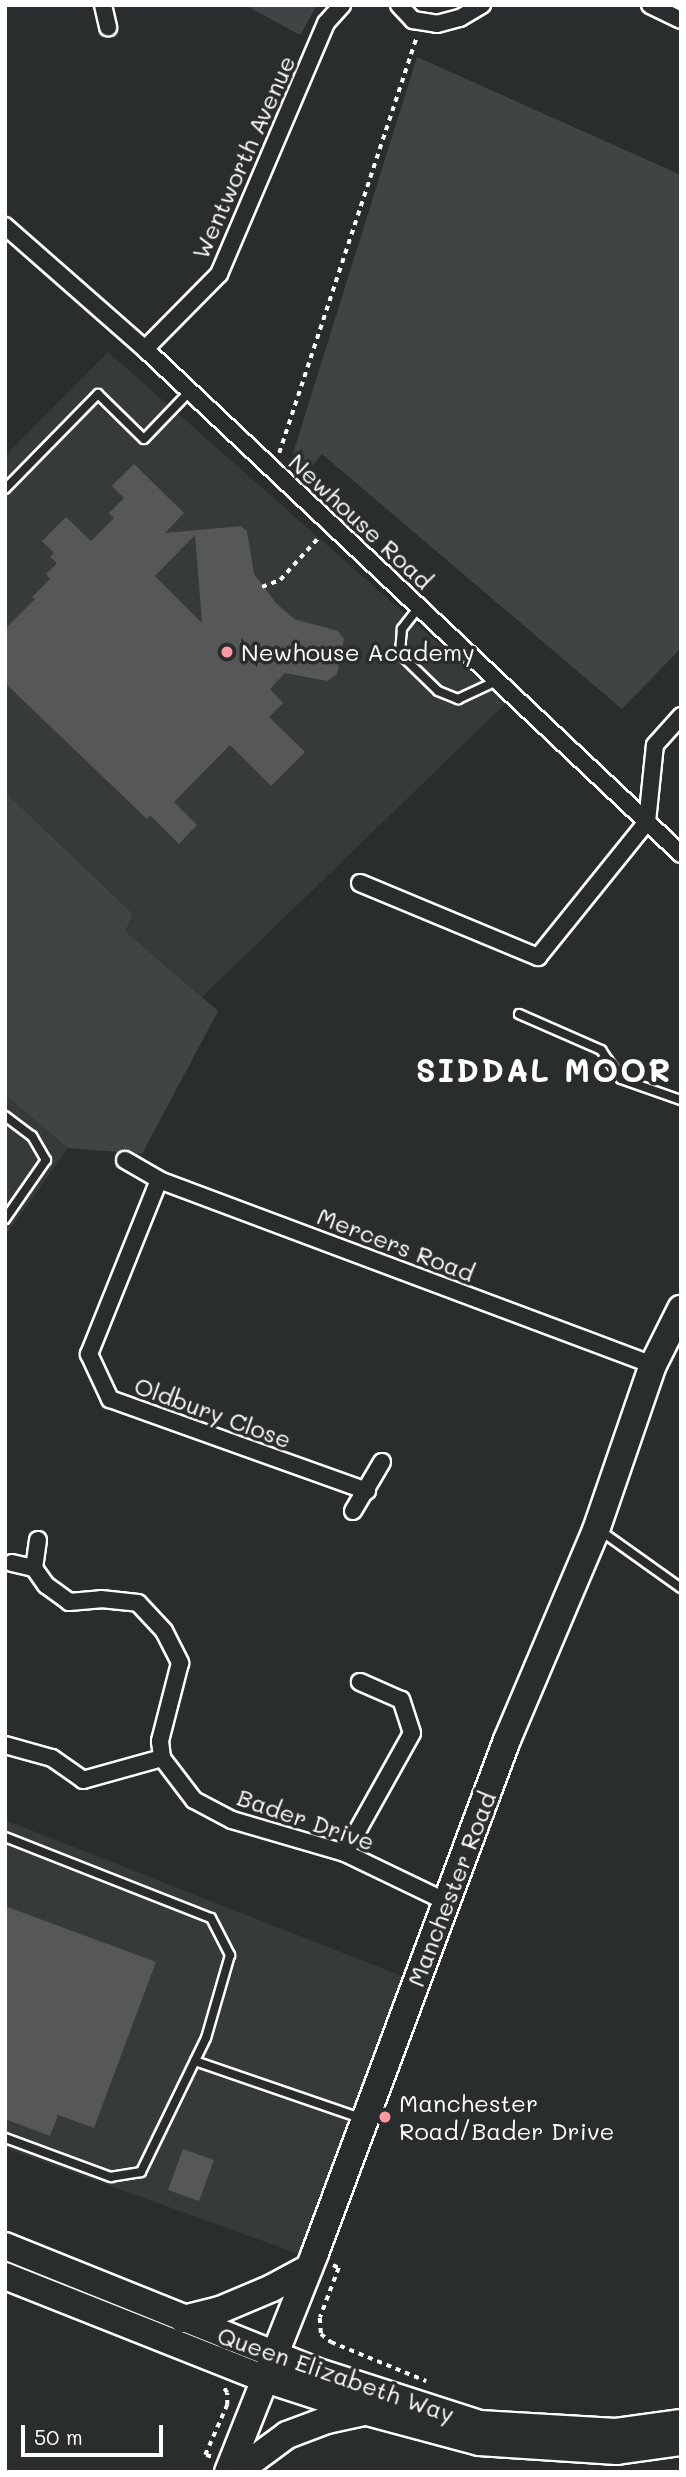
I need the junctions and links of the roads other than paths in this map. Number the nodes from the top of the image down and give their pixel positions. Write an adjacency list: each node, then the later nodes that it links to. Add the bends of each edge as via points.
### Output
1 (103, 5): 7 (street)
2 (342, 5): 9 (street, Wentworth Avenue, via 326,23 219,274)
3 (399, 5): 4 (street, via 413,20 437,24)
4 (482, 5)
5 (650, 5): 6 (street)
6 (681, 20)
7 (108, 27)
8 (5, 226): 9 (street, Newhouse Road)
9 (145, 349): 10 (street, Newhouse Road)
10 (190, 391): 11 (lane, via 144,439 98,394); 12 (street, Newhouse Road)
11 (5, 489)
12 (419, 607): 13 (street, Newhouse Road); 13 (lane, via 402,629 400,654 438,691 458,699)
13 (498, 681): 15 (street, Newhouse Road)
14 (681, 716): 15 (street, via 656,745)
15 (646, 822): 16 (street, Newhouse Road); 17 (street, via 538,957)
16 (681, 854)
17 (360, 883)
18 (519, 1014): 19 (lane, via 601,1050 621,1079)
19 (681, 1100)
20 (5, 1116): 23 (lane, via 32,1136 46,1160)
21 (125, 1160): 22 (street, Mercers Road)
22 (159, 1180): 25 (street, Mercers Road); 27 (street, Oldbury Close, via 89,1354 110,1399)
23 (5, 1219)
24 (681, 1309): 25 (main road, Manchester Road)
25 (653, 1365): 29 (main road, Manchester Road)
26 (382, 1462): 27 (street)
27 (367, 1491): 28 (street)
28 (353, 1511)
29 (596, 1529): 33 (lane); 39 (main road, Manchester Road, via 507,1740)
30 (38, 1540): 32 (street)
31 (12, 1563): 32 (street)
32 (34, 1568): 36 (street, via 46,1585 69,1602 138,1603 164,1632 180,1663 160,1741)
33 (681, 1588)
34 (359, 1682): 38 (street, via 401,1700 412,1733)
35 (5, 1745): 36 (street, via 52,1758 83,1780)
36 (162, 1758): 38 (street, Bader Drive, via 194,1800 232,1821)
37 (5, 1837): 40 (lane, via 211,1918 230,1955)
38 (345, 1853): 39 (street, Bader Drive)
39 (447, 1902): 41 (main road, Manchester Road)
40 (195, 2061): 41 (lane); 42 (lane, via 141,2172 111,2177)
41 (364, 2119): 44 (main road, Manchester Road)
42 (5, 2138)
43 (5, 2246): 46 (main road, Queen Elizabeth Way)
44 (309, 2268): 46 (main road, via 220,2310); 47 (main road, Manchester Road)
45 (5, 2276): 47 (main road, Queen Elizabeth Way)
46 (183, 2319): 47 (main road, Queen Elizabeth Way)
47 (270, 2367): 48 (main road, Queen Elizabeth Way); 49 (main road, Queen Elizabeth Way, via 480,2424 616,2432); 51 (main road, Manchester Road)
48 (367, 2412): 50 (main road, Queen Elizabeth Way, via 478,2442 617,2451); 52 (main road, via 287,2435)
49 (681, 2423)
50 (681, 2441)
51 (228, 2472)
52 (237, 2472)

